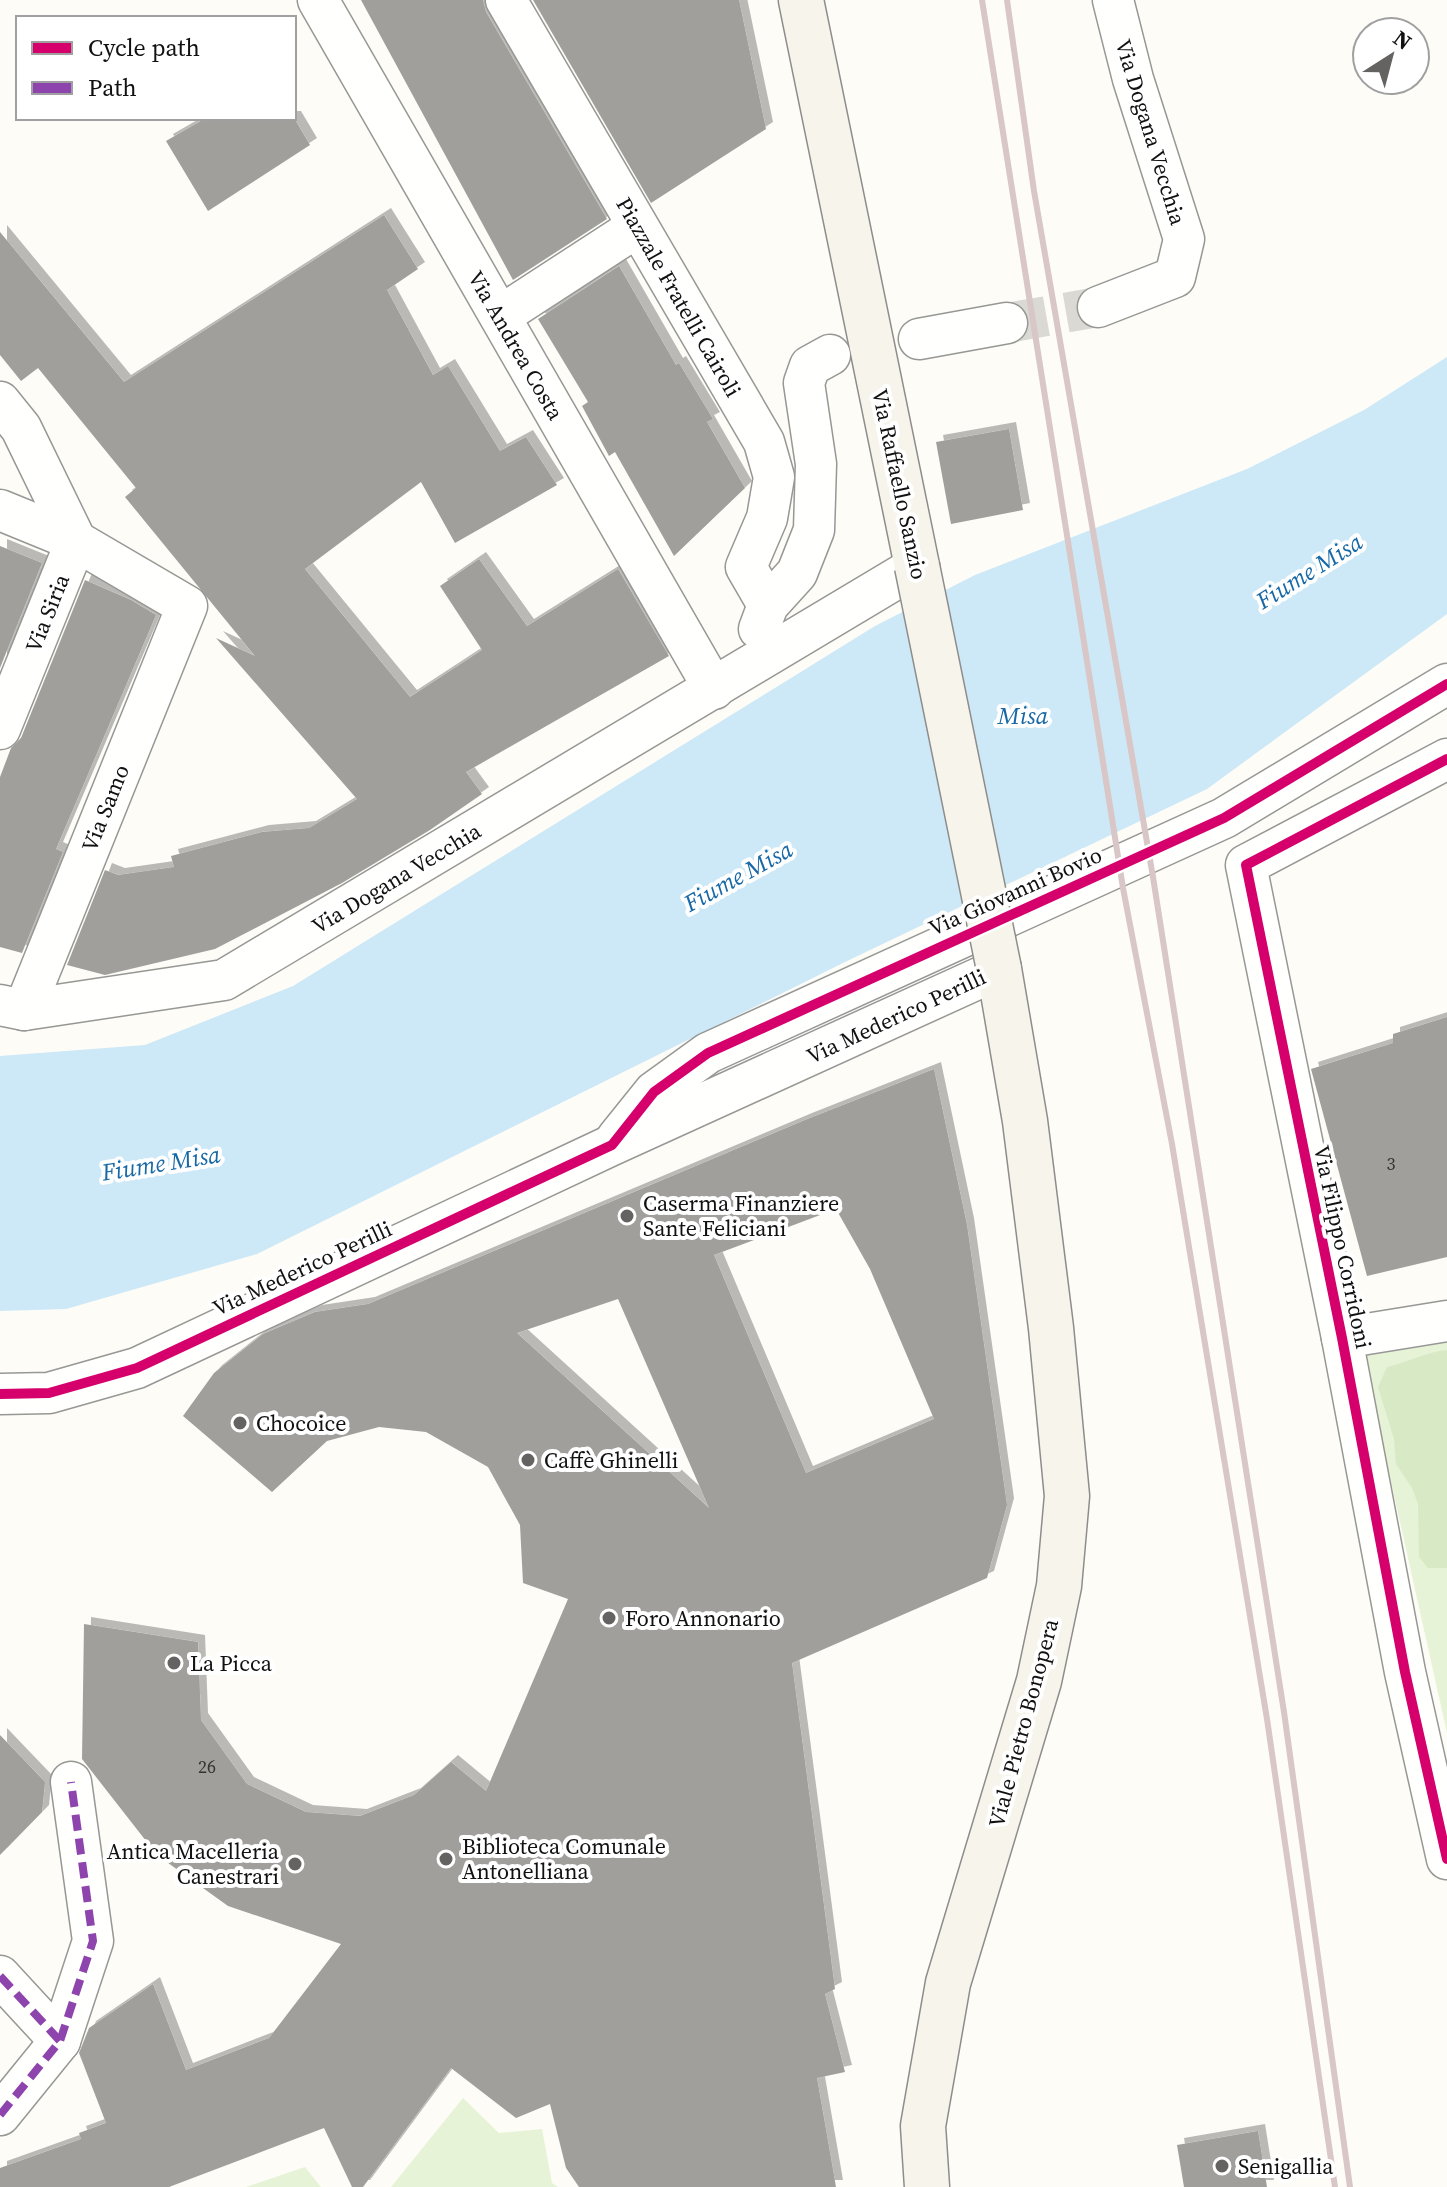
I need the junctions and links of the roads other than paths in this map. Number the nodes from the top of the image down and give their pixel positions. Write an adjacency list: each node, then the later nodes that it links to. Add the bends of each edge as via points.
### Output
1 (318, 0): 7 (street, Via Andrea Costa)
2 (506, 0): 5 (street, Piazzale Fratelli Cairoli)
3 (801, 0): 14 (main road, Via Raffaello Sanzio)
4 (1113, 0): 6 (street, Via Dogana Vecchia, via 1184,239 1175,277)
5 (637, 227): 7 (street); 15 (street, Piazzale Fratelli Cairoli, via 764,442 774,477 767,518 746,567)
6 (1098, 307)
7 (500, 316): 18 (street, Via Andrea Costa)
8 (1007, 323): 9 (street)
9 (919, 339)
10 (830, 355): 15 (street, via 810,366 804,383 816,464 814,530 797,573)
11 (0, 402): 13 (street, via 21,428)
12 (0, 510): 13 (street)
13 (76, 541): 19 (street, Via Siria); 22 (street, Via Samo, via 187,606)
14 (917, 566): 16 (street, Via Dogana Vecchia); 21 (main road, Via Raffaello Sanzio, bridge)
15 (768, 605): 16 (street, via 759,628)
16 (762, 659): 18 (street, Via Dogana Vecchia)
17 (1447, 684): 23 (street, Via Giovanni Bovio, via 1224,818 708,1053 654,1092)
18 (714, 689): 22 (street, Via Dogana Vecchia, via 224,980)
19 (3, 713)
20 (1447, 759): 25 (street, Via Filippo Corridoni, via 1246,865)
21 (999, 969): 23 (street, Via Mederico Perilli); 32 (main road, Viale Pietro Bonopera, via 1025,1121 1067,1496 1059,1586 1039,1681 948,1983 923,2126)
22 (12, 1008)
23 (612, 1145): 26 (street, Via Mederico Perilli, via 137,1368 49,1393)
24 (1447, 1321): 25 (street)
25 (1342, 1338): 28 (street, Via Filippo Corridoni, via 1405,1672)
26 (0, 1394)
27 (71, 1782): 30 (street, via 93,1941)
28 (1447, 1859)
29 (0, 1976): 30 (street)
30 (60, 2041): 31 (street)
31 (0, 2115)
32 (927, 2187)

